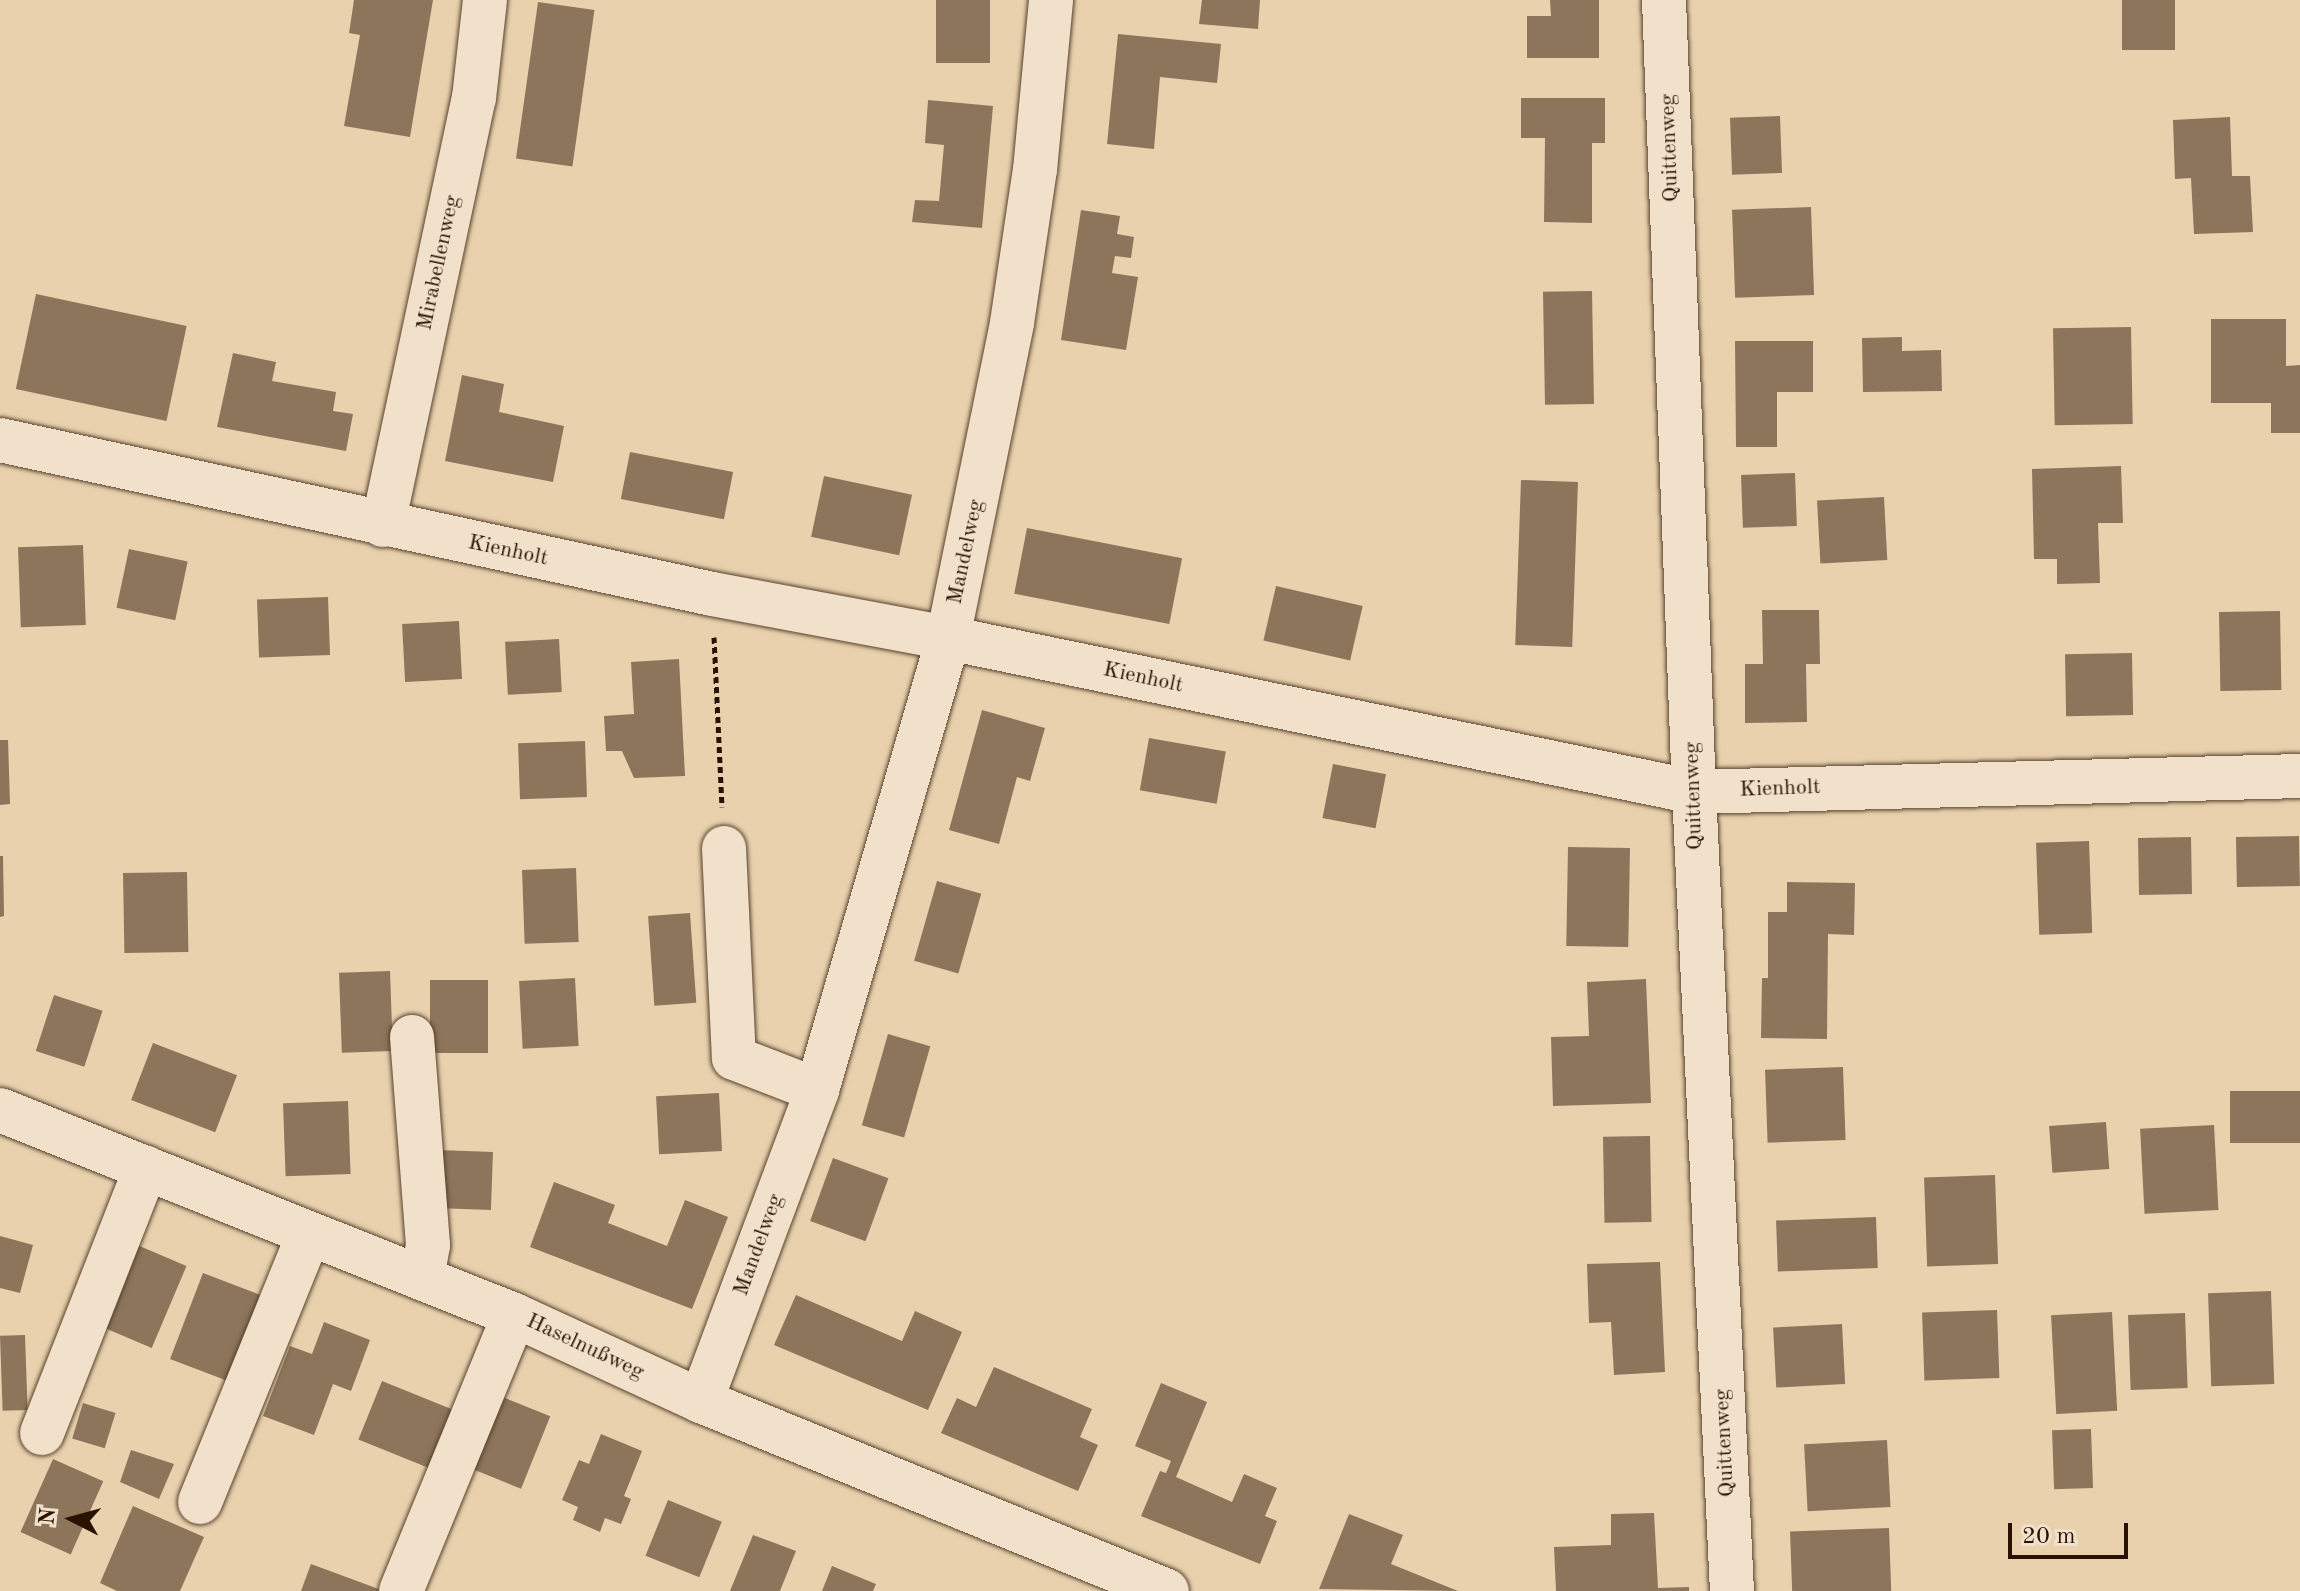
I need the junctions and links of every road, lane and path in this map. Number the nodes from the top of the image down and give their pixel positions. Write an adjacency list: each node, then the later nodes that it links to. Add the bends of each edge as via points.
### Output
1 (485, 0): 5 (street, Mirabellenweg, via 474,98)
2 (1051, 0): 7 (street, Mandelweg, via 1035,170 1012,323)
3 (1664, 0): 9 (street, Quittenweg)
4 (0, 440): 5 (street, Kienholt)
5 (383, 525): 6 (street, Kienholt)
6 (712, 594): 7 (street, Kienholt); 10 (path)
7 (948, 638): 9 (street, Kienholt); 12 (street, Mandelweg)
8 (2300, 776): 9 (street, Kienholt)
9 (1694, 792): 23 (street, Quittenweg)
10 (724, 848): 12 (street, via 734,1058)
11 (412, 1037): 16 (street, via 428,1245)
12 (817, 1090): 18 (street, Mandelweg)
13 (0, 1110): 14 (street, Haselnußweg)
14 (146, 1168): 15 (street, Haselnußweg); 19 (street)
15 (309, 1234): 16 (street, Haselnußweg); 20 (street)
16 (422, 1278): 17 (street, Haselnußweg)
17 (514, 1315): 18 (street, Haselnußweg); 21 (street)
18 (701, 1401): 22 (street, Haselnußweg)
19 (42, 1433)
20 (200, 1502)
21 (401, 1591)
22 (1167, 1591)
23 (1732, 1591)

